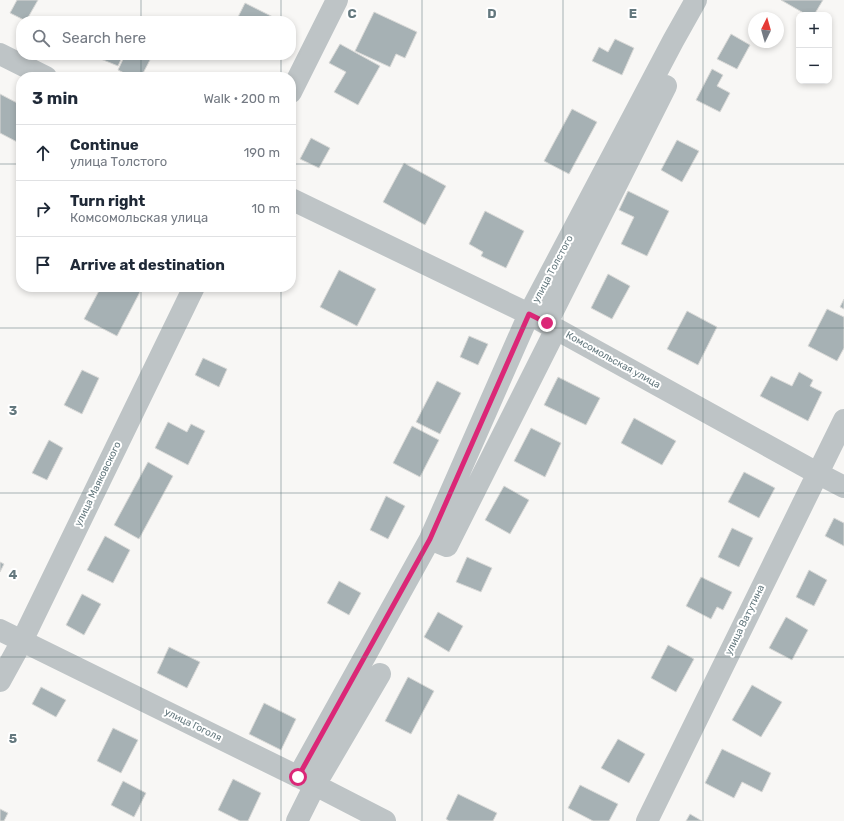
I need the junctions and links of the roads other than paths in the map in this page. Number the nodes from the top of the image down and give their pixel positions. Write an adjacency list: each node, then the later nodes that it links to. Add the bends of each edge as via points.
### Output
1 (338, 0): 5 (street)
2 (696, 0): 8 (street, улица Толстого, via 673,41)
3 (0, 54): 4 (street)
4 (36, 72)
5 (296, 82)
6 (296, 201): 8 (street, Комсомольская улица)
7 (192, 292): 14 (street, улица Маяковского)
8 (544, 322): 10 (street, Комсомольская улица); 12 (street, улица Толстого); 12 (street, via 447,546)
9 (844, 420): 10 (street, улица Ватутина)
10 (817, 473): 11 (street, Комсомольская улица); 20 (street, улица Ватутина)
11 (844, 487)
12 (430, 539): 17 (street, улица Толстого)
13 (0, 630): 14 (street, улица Гоголя)
14 (22, 640): 16 (street, улица Маяковского); 17 (street, улица Гоголя)
15 (380, 674): 17 (street)
16 (0, 681)
17 (307, 781): 18 (street, улица Толстого); 19 (street, улица Гоголя)
18 (297, 821)
19 (385, 821)
20 (647, 821)

